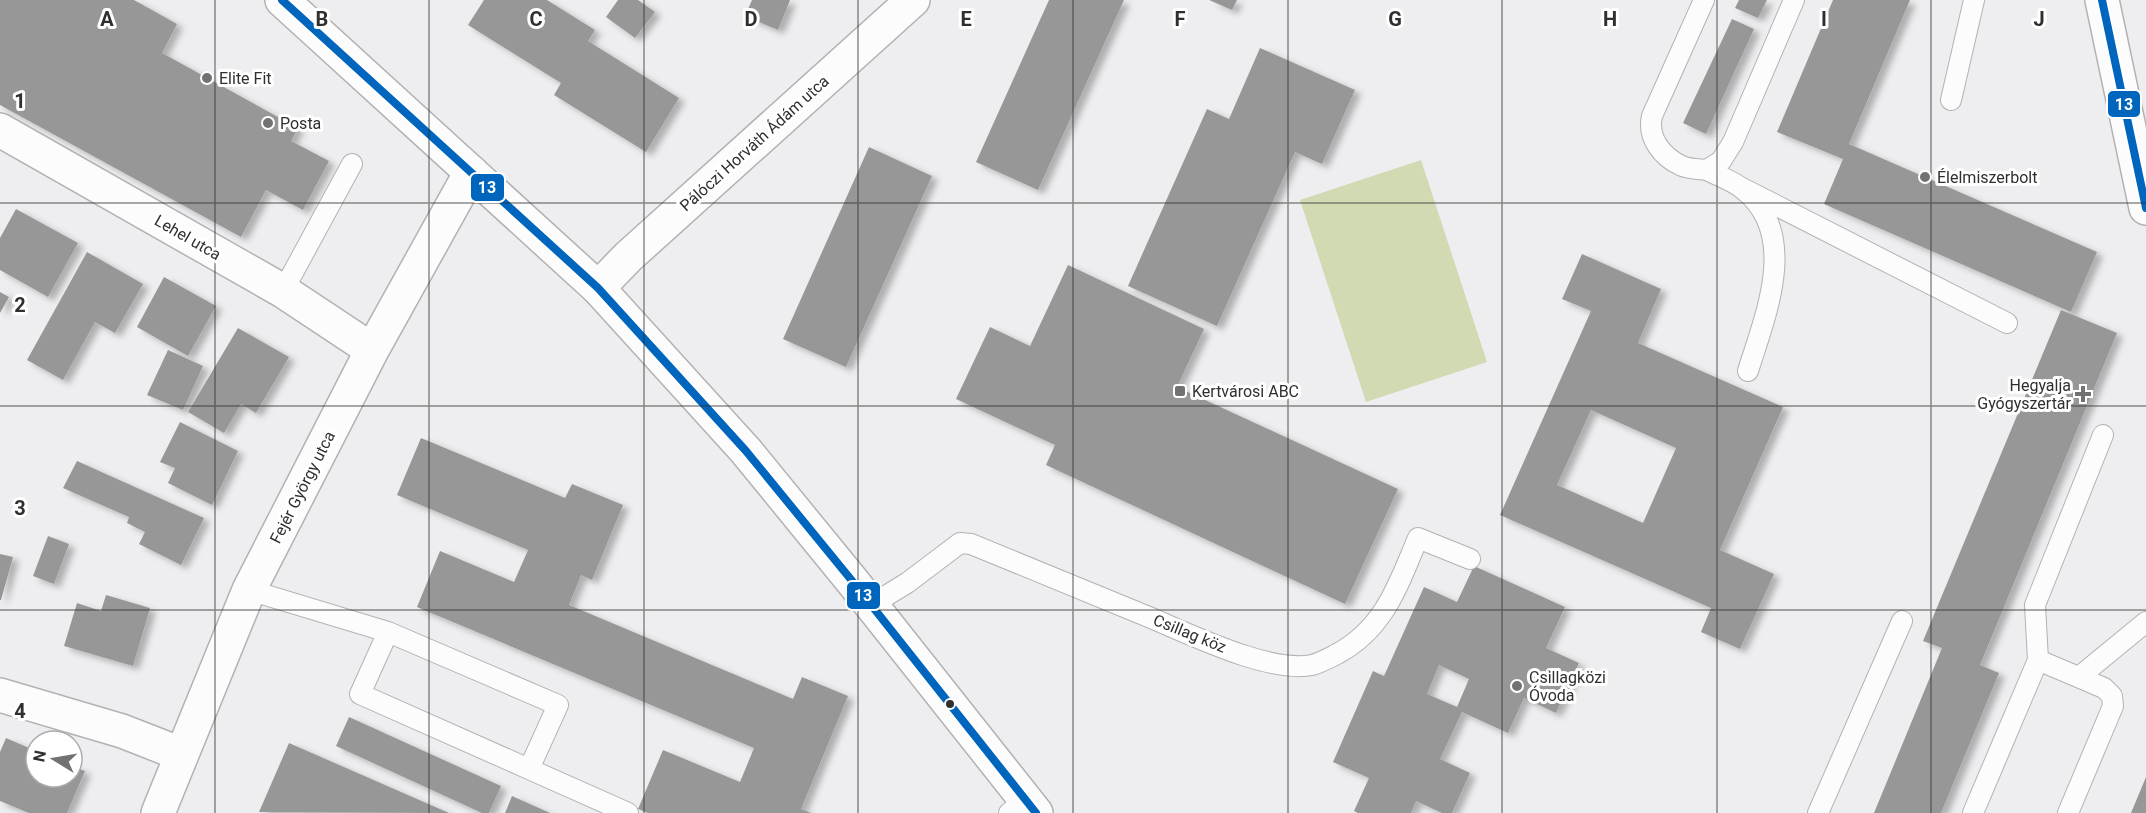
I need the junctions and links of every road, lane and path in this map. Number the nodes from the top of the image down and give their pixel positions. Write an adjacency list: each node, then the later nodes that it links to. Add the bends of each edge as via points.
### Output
1 (282, 0): 11 (street)
2 (913, 0): 14 (street, Pálóczi Horváth Ádám utca)
3 (1704, 0): 10 (lane, via 1649,128 1663,152 1683,166)
4 (1794, 0): 10 (lane, via 1733,142 1721,161)
5 (1974, 0): 7 (lane)
6 (2102, 0): 13 (street)
7 (1951, 100)
8 (0, 130): 15 (street, Lehel utca)
9 (352, 164): 15 (lane)
10 (1707, 170): 12 (lane)
11 (471, 172): 14 (street); 17 (street, Fejér György utca)
12 (1744, 189): 16 (lane); 18 (lane, via 1768,221 1775,273)
13 (2146, 208)
14 (598, 288): 22 (street, via 746,451)
15 (283, 291): 17 (street, Lehel utca)
16 (2007, 323)
17 (372, 350): 21 (street, Fejér György utca)
18 (1748, 371)
19 (2103, 435): 26 (lane, via 2035,604)
20 (1470, 560): 22 (lane, Csillag köz, via 1418,538 1390,604 1373,626 1352,646 1333,656 1313,664 1288,667 1238,653 971,544 960,543)
21 (249, 590): 25 (lane); 29 (street, Fejér György utca)
22 (871, 605): 31 (street)
23 (1902, 621): 34 (lane)
24 (2146, 622): 27 (lane)
25 (388, 632): 30 (lane, via 360,694); 30 (lane, via 558,705)
26 (2038, 660): 27 (lane); 35 (lane)
27 (2079, 677): 36 (lane, via 2104,688 2112,696 2113,706)
28 (0, 695): 29 (street, via 122,731)
29 (181, 754): 32 (street, Fejér György utca)
30 (529, 769): 33 (lane)
31 (1024, 809)
32 (158, 813)
33 (628, 813)
34 (1818, 813)
35 (1973, 813)
36 (2068, 813)

